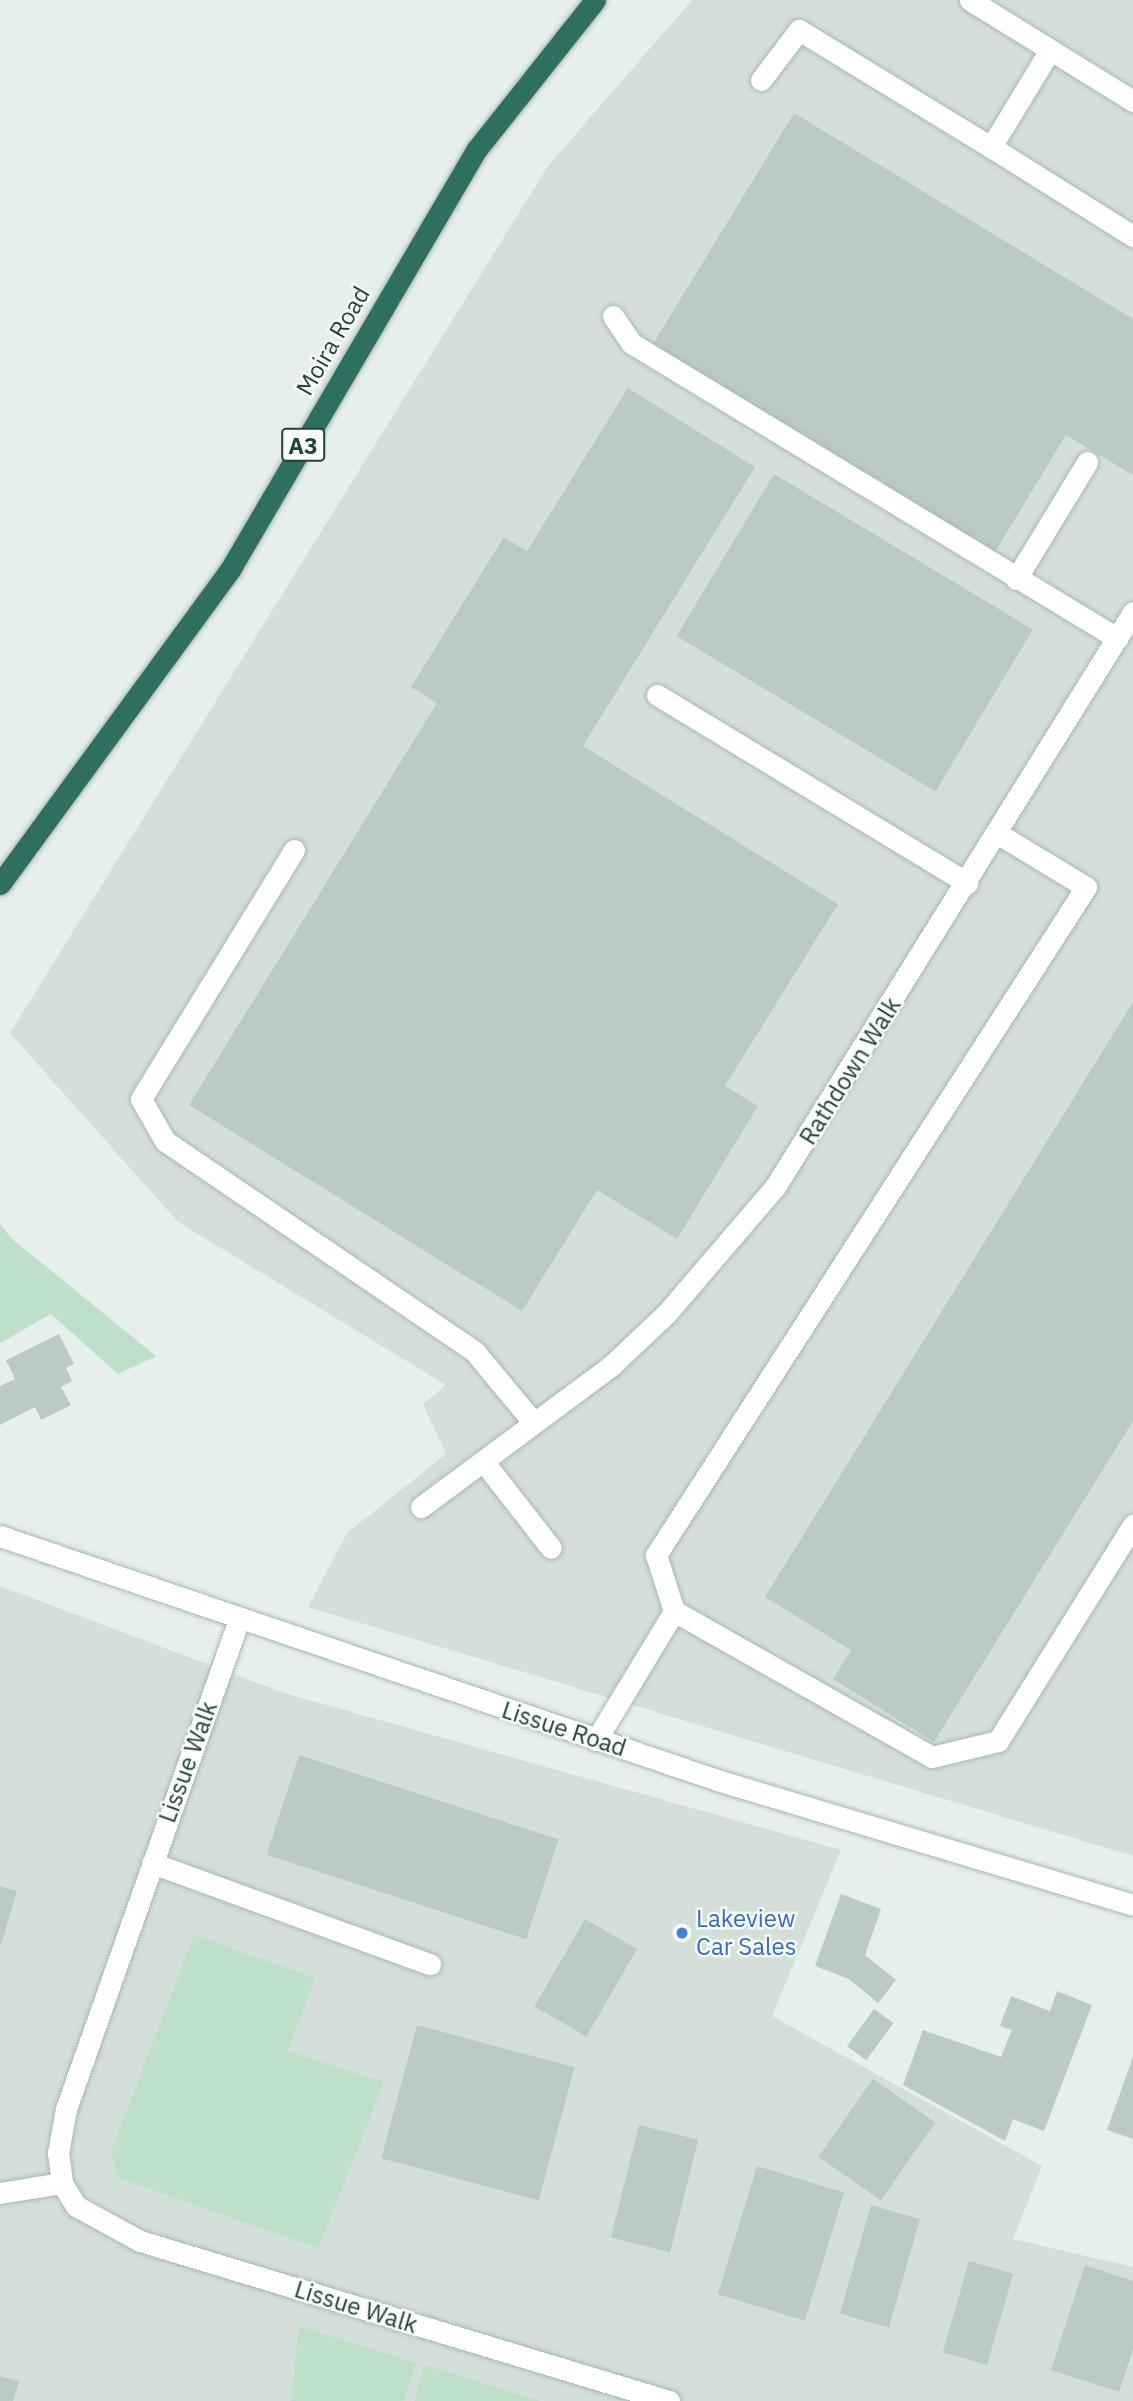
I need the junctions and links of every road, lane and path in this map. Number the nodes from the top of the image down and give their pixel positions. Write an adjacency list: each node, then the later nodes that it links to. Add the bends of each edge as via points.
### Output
1 (595, 0): 17 (highway, Moira Road / A3, via 477,149 232,568)
2 (970, 0): 3 (street)
3 (1050, 50): 5 (street); 6 (street)
4 (761, 79): 6 (street, via 799,30)
5 (1133, 101)
6 (991, 147): 7 (street)
7 (1133, 236)
8 (613, 316): 10 (street, via 631,343)
9 (1087, 462): 10 (street)
10 (1016, 579): 12 (street)
11 (1133, 612): 12 (street, Rathdown Walk)
12 (1117, 638): 14 (street, Rathdown Walk)
13 (657, 695): 16 (street)
14 (998, 833): 16 (street, Rathdown Walk); 24 (street, via 1086,887 656,1555)
15 (294, 850): 18 (street, via 141,1099 165,1141 475,1352)
16 (967, 883): 18 (street, Rathdown Walk, via 775,1186 666,1314)
17 (0, 884)
18 (534, 1423): 19 (street, Rathdown Walk)
19 (483, 1461): 20 (street, Rathdown Walk); 23 (street)
20 (421, 1507)
21 (1133, 1525): 24 (street, via 998,1741 932,1757)
22 (0, 1536): 25 (street, Lissue Road)
23 (551, 1548)
24 (674, 1611): 26 (street)
25 (238, 1622): 26 (street, Lissue Road); 27 (street, Lissue Walk)
26 (596, 1740): 28 (street, Lissue Road)
27 (152, 1863): 29 (street); 30 (street, Lissue Walk, via 66,2109 58,2153)
28 (1133, 1905)
29 (430, 1964)
30 (62, 2183): 31 (street); 32 (street, Lissue Walk, via 76,2206 140,2241)
31 (0, 2193)
32 (669, 2401)

